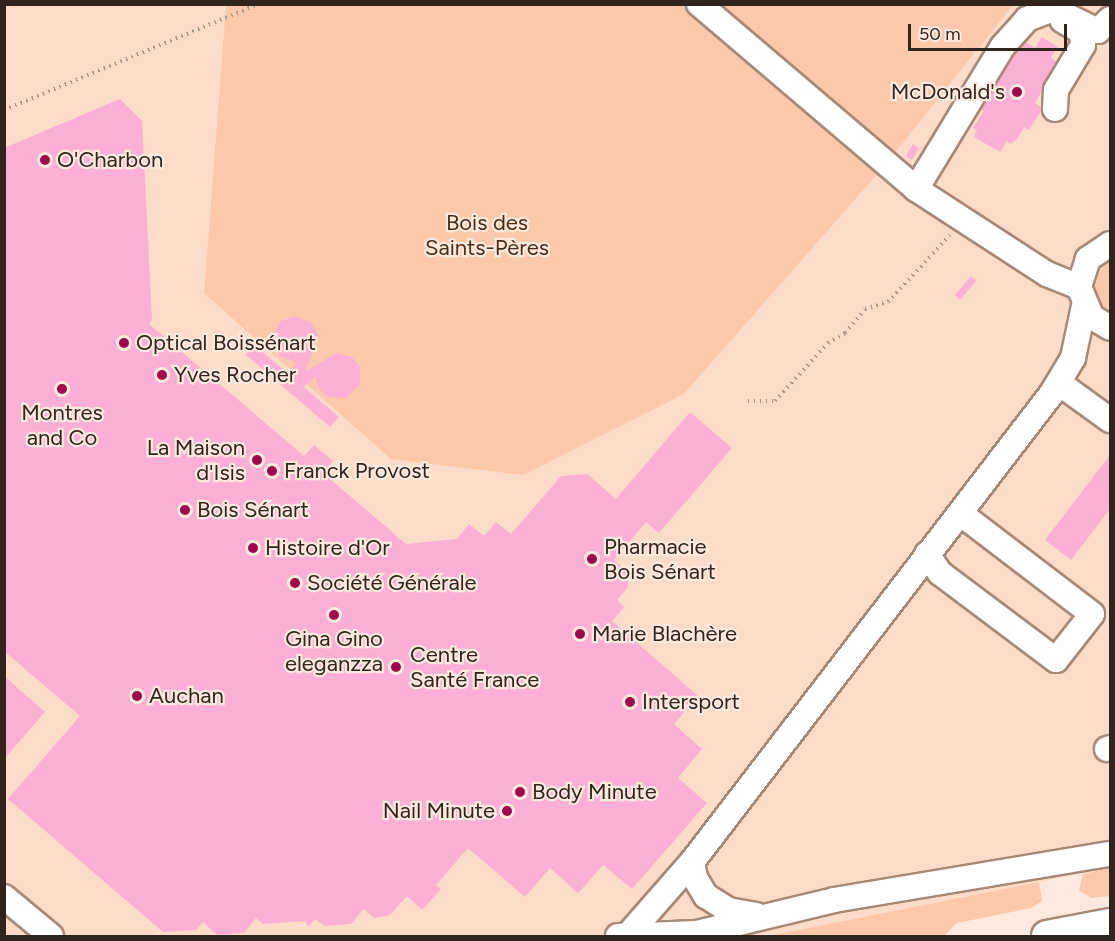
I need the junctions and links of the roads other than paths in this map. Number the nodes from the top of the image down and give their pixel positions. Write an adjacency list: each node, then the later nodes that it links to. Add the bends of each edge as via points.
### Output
1 (699, 4): 5 (street)
2 (1027, 19): 3 (street, via 1053,9 1098,31); 4 (street, via 1054,17 1074,24 1082,32 1083,45 1056,90); 5 (street, via 1003,46)
3 (1110, 19)
4 (1056, 109)
5 (916, 189): 7 (street)
6 (1110, 244): 7 (street, via 1088,259)
7 (1081, 296): 8 (street, via 1092,317); 9 (street, via 1073,358)
8 (1110, 328)
9 (1059, 383): 10 (street); 11 (street)
10 (1110, 420)
11 (960, 513): 12 (street); 13 (street)
12 (927, 554): 13 (street, via 940,573 1056,660); 15 (street)
13 (1101, 616)
14 (1110, 854): 17 (street)
15 (692, 861): 17 (street, via 695,878 706,896 728,910); 19 (street)
16 (4, 897): 20 (street)
17 (763, 916): 19 (street, via 697,933)
18 (1110, 924): 21 (main road)
19 (620, 935)
20 (51, 936)
21 (1047, 936)

